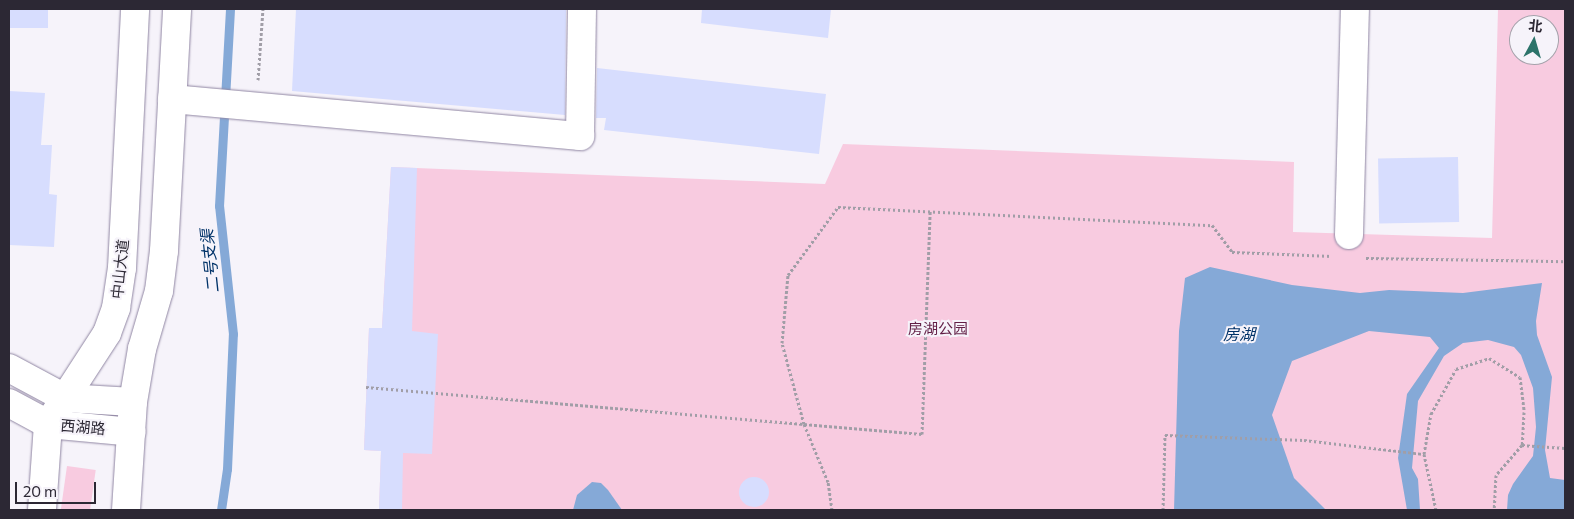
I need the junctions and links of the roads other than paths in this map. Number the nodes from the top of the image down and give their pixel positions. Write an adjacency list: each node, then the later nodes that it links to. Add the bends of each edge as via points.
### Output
1 (135, 9): 8 (main road, 中山大道, via 122,268 116,308 107,332)
2 (177, 9): 5 (main road)
3 (582, 9): 5 (main road, via 580,136)
4 (1356, 9): 6 (main road)
5 (172, 100): 9 (main road, via 159,291 142,349)
6 (1349, 250)
7 (9, 368): 8 (main road)
8 (65, 398): 9 (main road); 11 (main road, 中山大道)
9 (133, 402): 12 (main road)
10 (9, 403): 11 (main road, 西湖路)
11 (48, 424): 12 (main road, 西湖路); 13 (main road, 中山大道)
12 (132, 432): 14 (main road)
13 (42, 510)
14 (126, 510)

